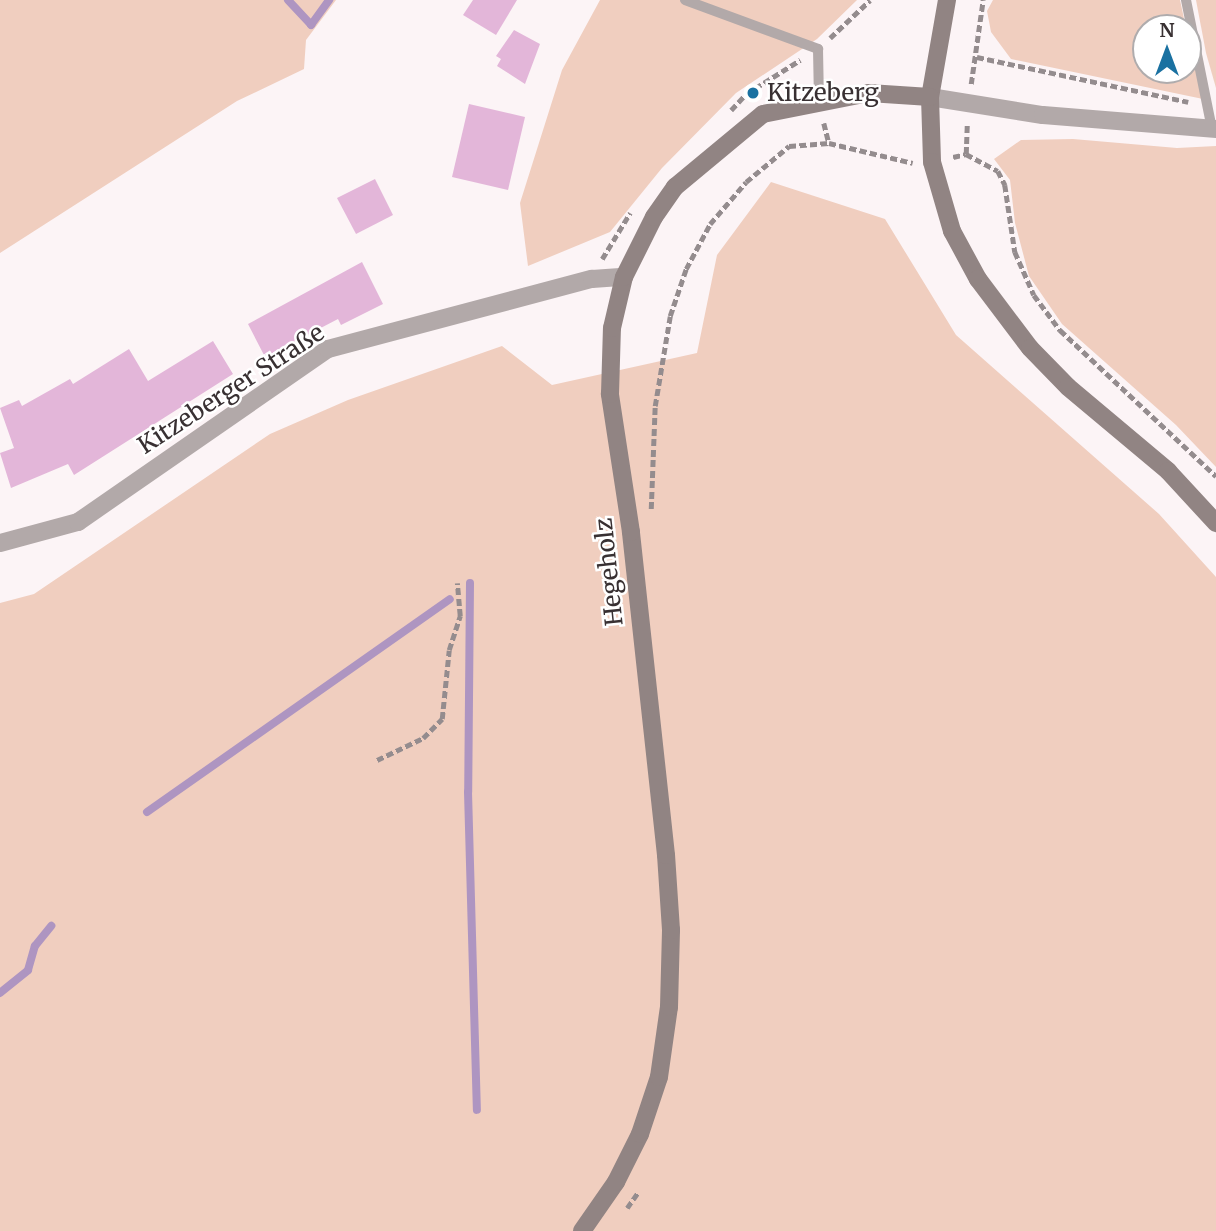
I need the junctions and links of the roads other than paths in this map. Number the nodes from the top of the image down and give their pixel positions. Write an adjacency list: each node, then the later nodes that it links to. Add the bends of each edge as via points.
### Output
1 (685, 0): 5 (lane, via 818,49)
2 (947, 0): 4 (street)
3 (1186, 0): 6 (lane)
4 (930, 97): 5 (street, Hegeholz, via 869,93); 6 (street, via 1043,115); 8 (street, via 932,162 952,231 978,279 1030,348 1068,387 1168,471)
5 (819, 100): 7 (street, Hegeholz, via 763,114 675,187)
6 (1214, 129)
7 (624, 277): 9 (street, Kitzeberger Straße, via 592,279 328,349 78,522); 10 (street, Hegeholz, via 612,328 610,394 631,532 666,855 671,930 668,1007 659,1077 640,1134 616,1182)
8 (1216, 523)
9 (0, 543)
10 (582, 1231)

